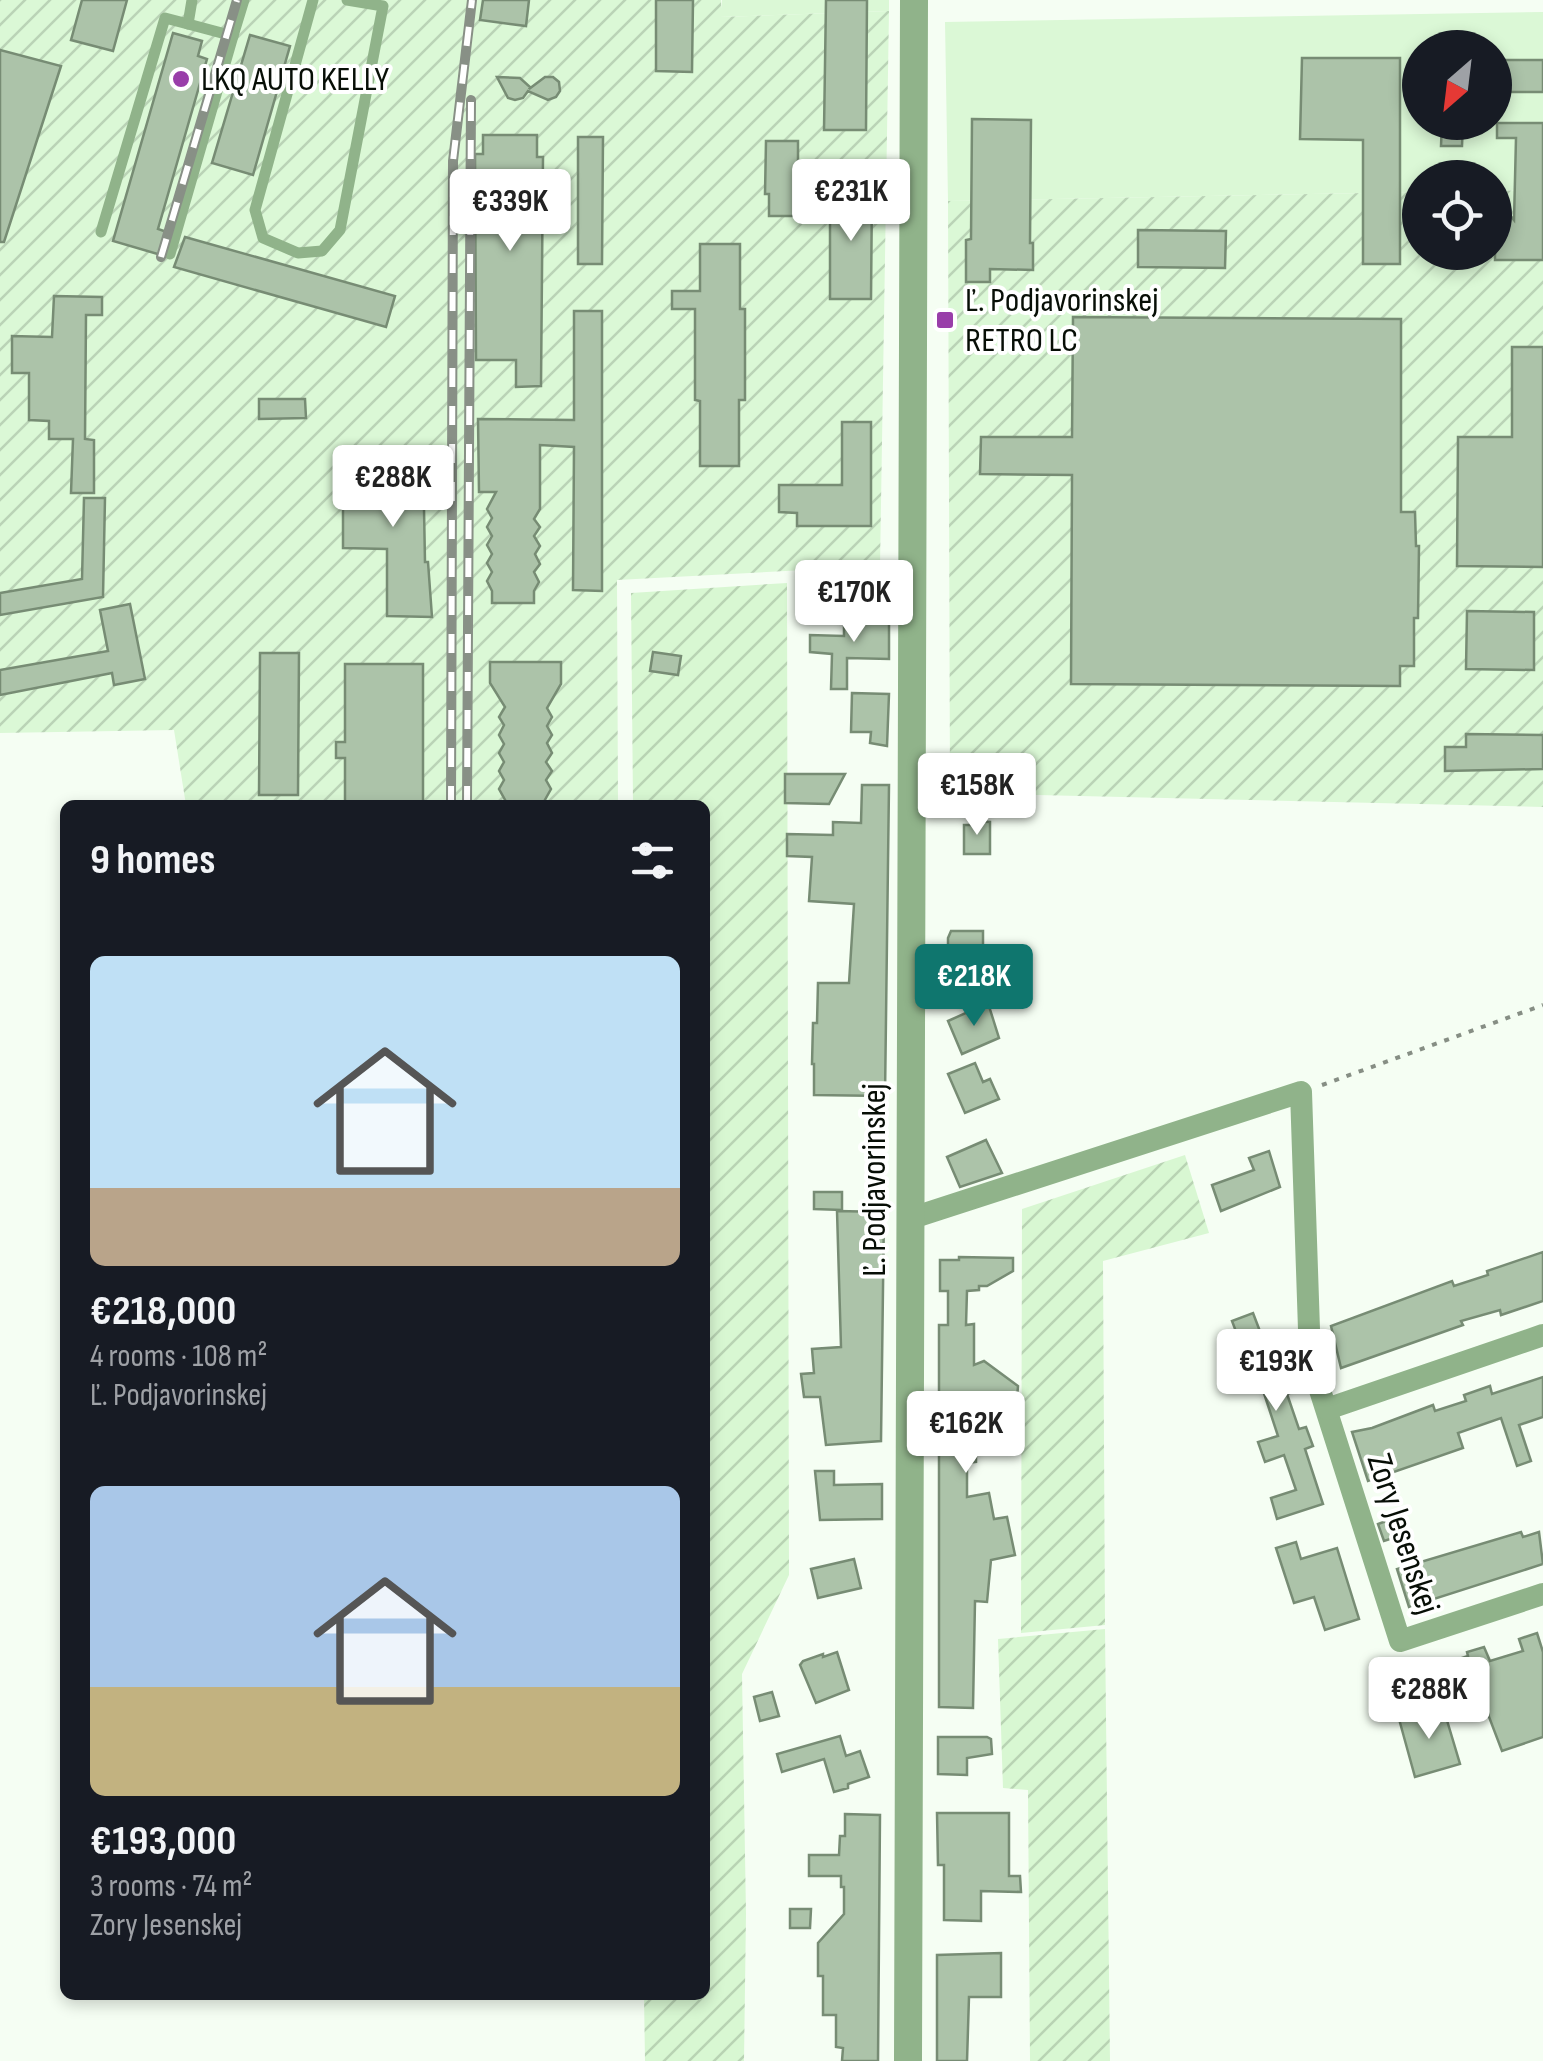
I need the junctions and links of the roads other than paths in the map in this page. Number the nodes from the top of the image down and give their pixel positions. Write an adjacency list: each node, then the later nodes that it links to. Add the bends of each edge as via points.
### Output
1 (192, 0): 6 (lane)
2 (244, 0): 7 (lane)
3 (314, 0): 4 (lane, via 255,210 263,238 298,253 322,252 340,230 383,6)
4 (347, 0)
5 (914, 0): 10 (street, Ľ. Podjavorinskej)
6 (188, 24): 7 (lane); 8 (lane, via 165,18)
7 (233, 36): 9 (lane)
8 (101, 232)
9 (170, 254)
10 (912, 1218): 12 (street, Zory Jesenskej, via 1301,1092 1310,1359); 14 (street, Ľ. Podjavorinskej)
11 (1543, 1334): 12 (street)
12 (1327, 1409): 13 (street, Zory Jesenskej, via 1400,1640)
13 (1543, 1594)
14 (908, 2061)

